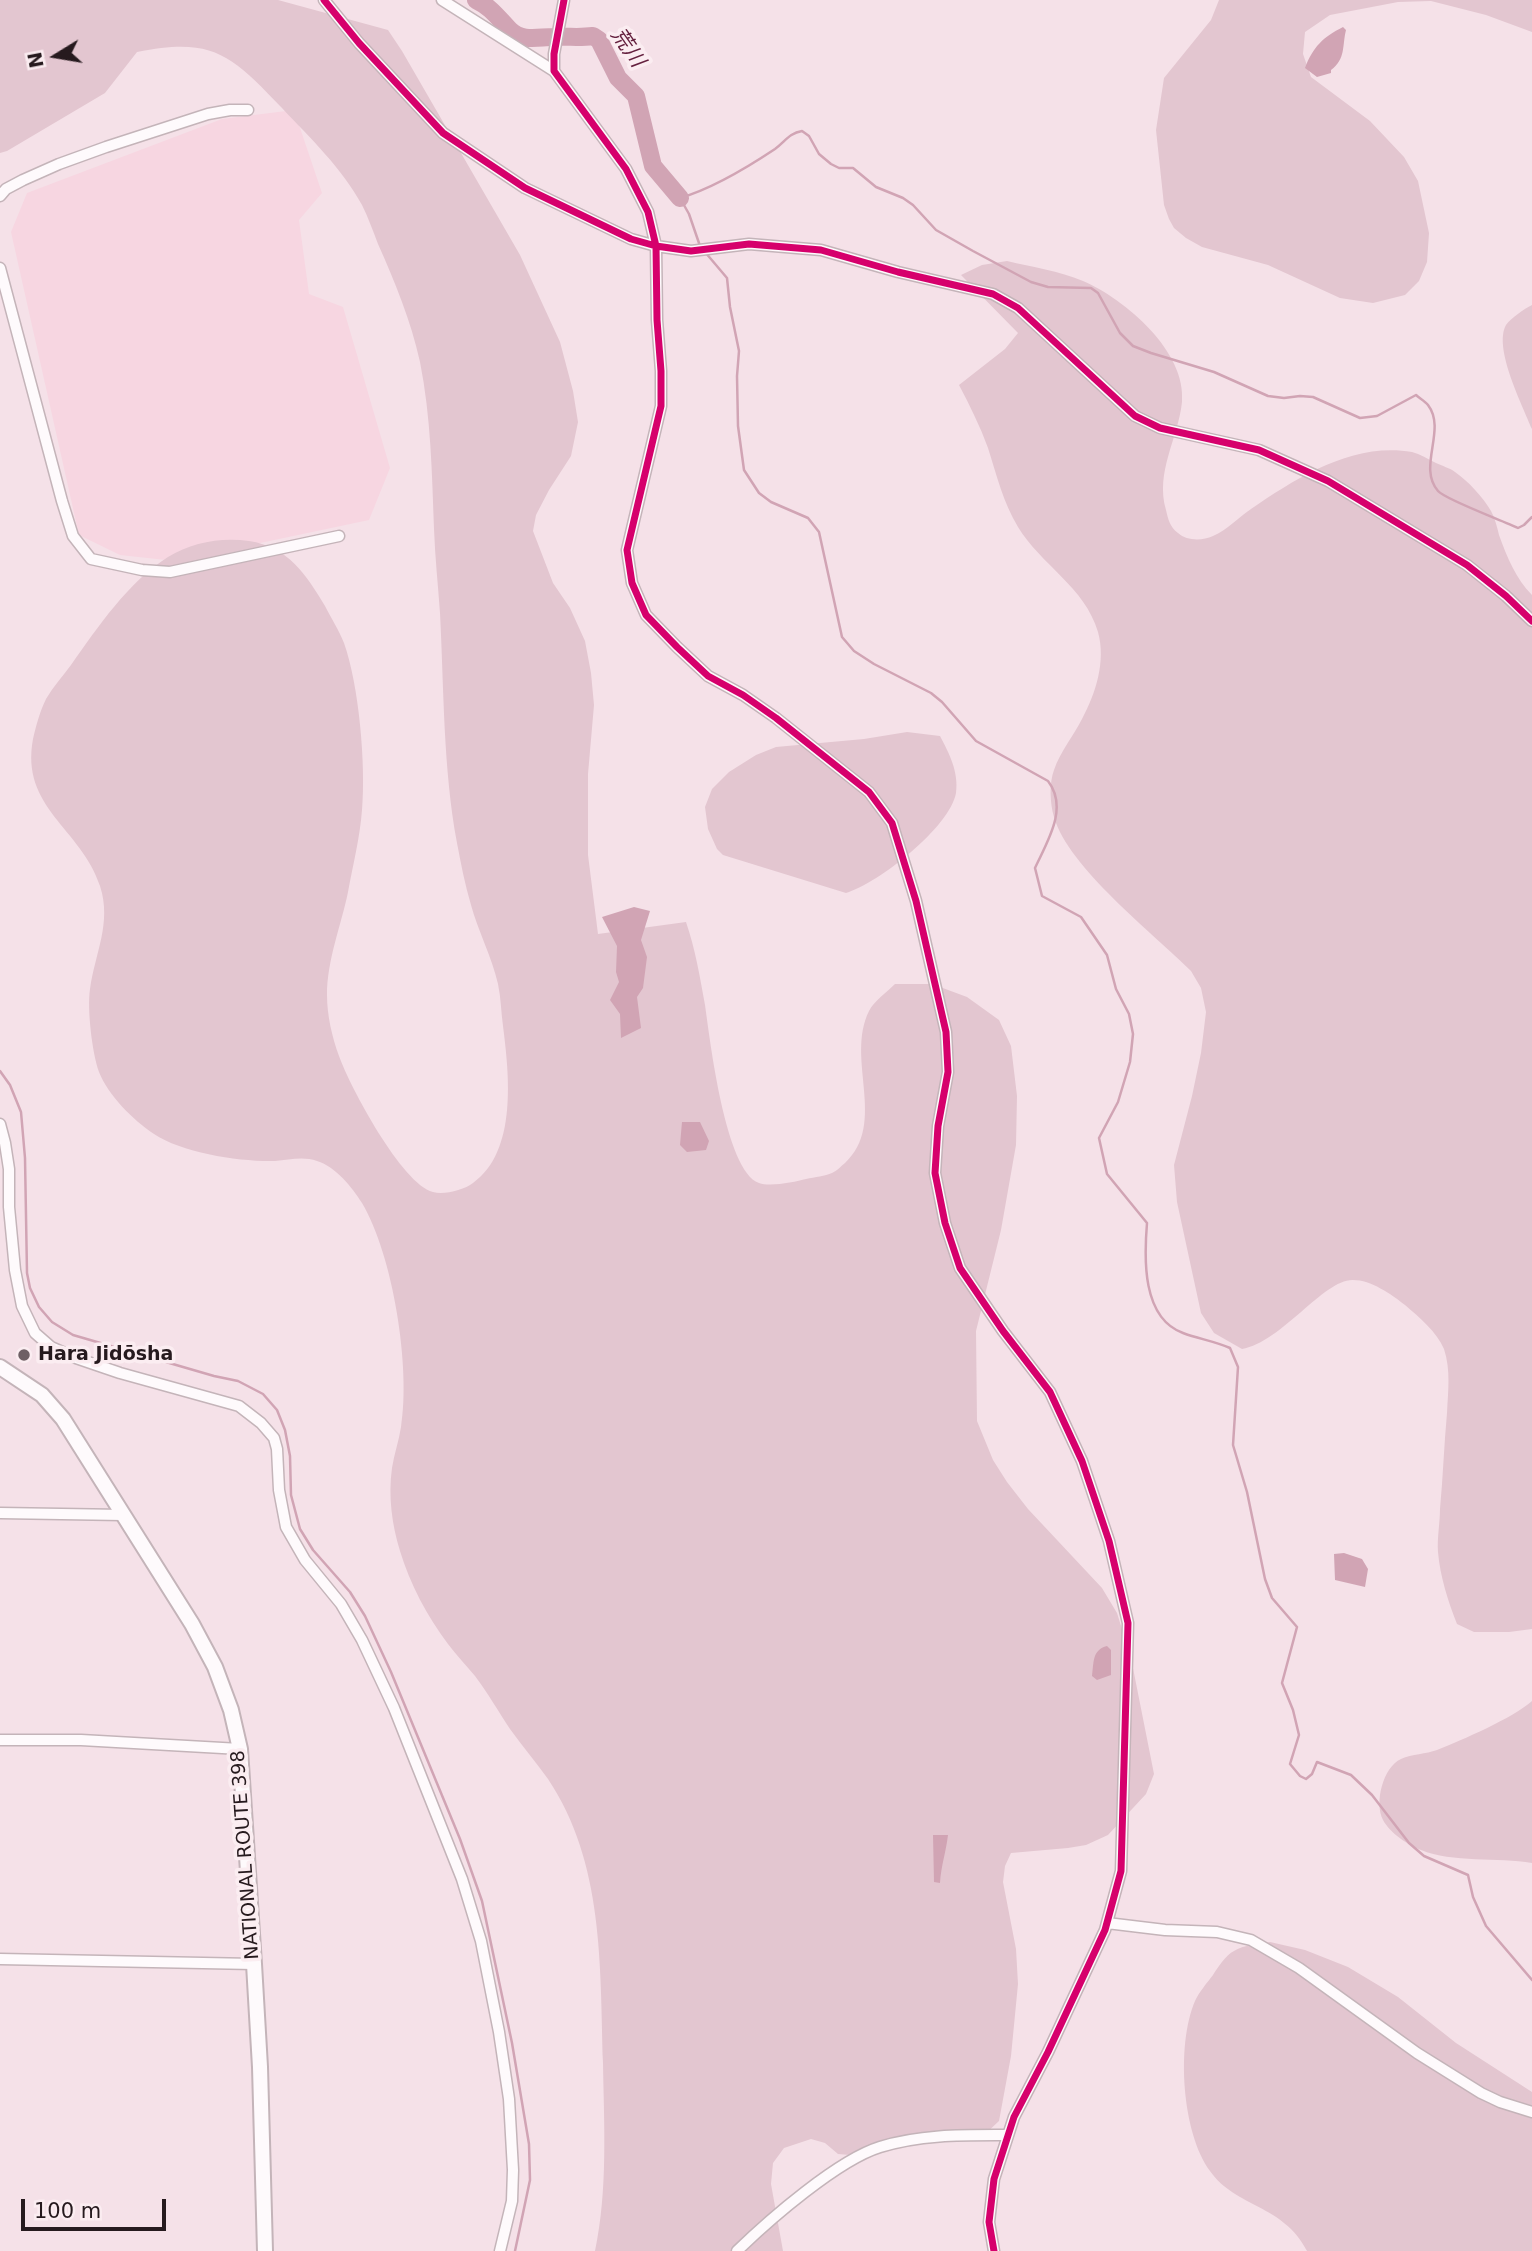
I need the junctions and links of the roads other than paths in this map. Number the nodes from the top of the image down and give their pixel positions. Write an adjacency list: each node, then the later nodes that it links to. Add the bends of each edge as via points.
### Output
1 (324, 0): 7 (street, via 443,133 525,188 631,239)
2 (442, 0): 4 (street)
3 (564, 0): 4 (street)
4 (554, 71): 7 (street, via 626,169 648,212)
5 (248, 110): 6 (street, via 208,114 106,147 23,180)
6 (0, 197)
7 (656, 246): 11 (street, via 695,250 749,244 821,250 993,294 1018,308 1135,416 1160,428 1259,450 1328,481 1467,565); 18 (street, via 661,407 627,550 632,583 646,615 708,676 776,718 869,792 892,823 916,901 946,1032 948,1072 935,1173 945,1223 960,1268 1050,1392 1082,1461 1109,1541 1128,1623 1121,1871)
8 (0, 268): 9 (street)
9 (4, 299): 10 (street, via 69,524 91,559 170,572)
10 (339, 536)
11 (1532, 621)
12 (0, 1124): 24 (street, via 9,1169 15,1270 22,1306 35,1333 51,1347 76,1358 239,1406 261,1423 277,1449 286,1527 305,1560 341,1604 394,1708 462,1880 481,1941 509,2099 512,2201)
13 (0, 1367): 15 (highway, NATIONAL ROUTE 398, via 42,1395 63,1419)
14 (0, 1513): 15 (street)
15 (123, 1515): 17 (highway, NATIONAL ROUTE 398, via 215,1667)
16 (0, 1741): 17 (street, via 81,1740)
17 (240, 1749): 20 (highway, NATIONAL ROUTE 398)
18 (1107, 1923): 21 (street, via 1217,1932 1251,1940 1481,2093); 22 (street)
19 (0, 1959): 20 (street)
20 (254, 1964): 23 (highway, NATIONAL ROUTE 398)
21 (1532, 2112)
22 (1009, 2136): 25 (street, via 941,2137 868,2152 807,2192); 26 (street, via 994,2179 989,2222)
23 (265, 2251)
24 (500, 2251)
25 (737, 2251)
26 (994, 2251)

